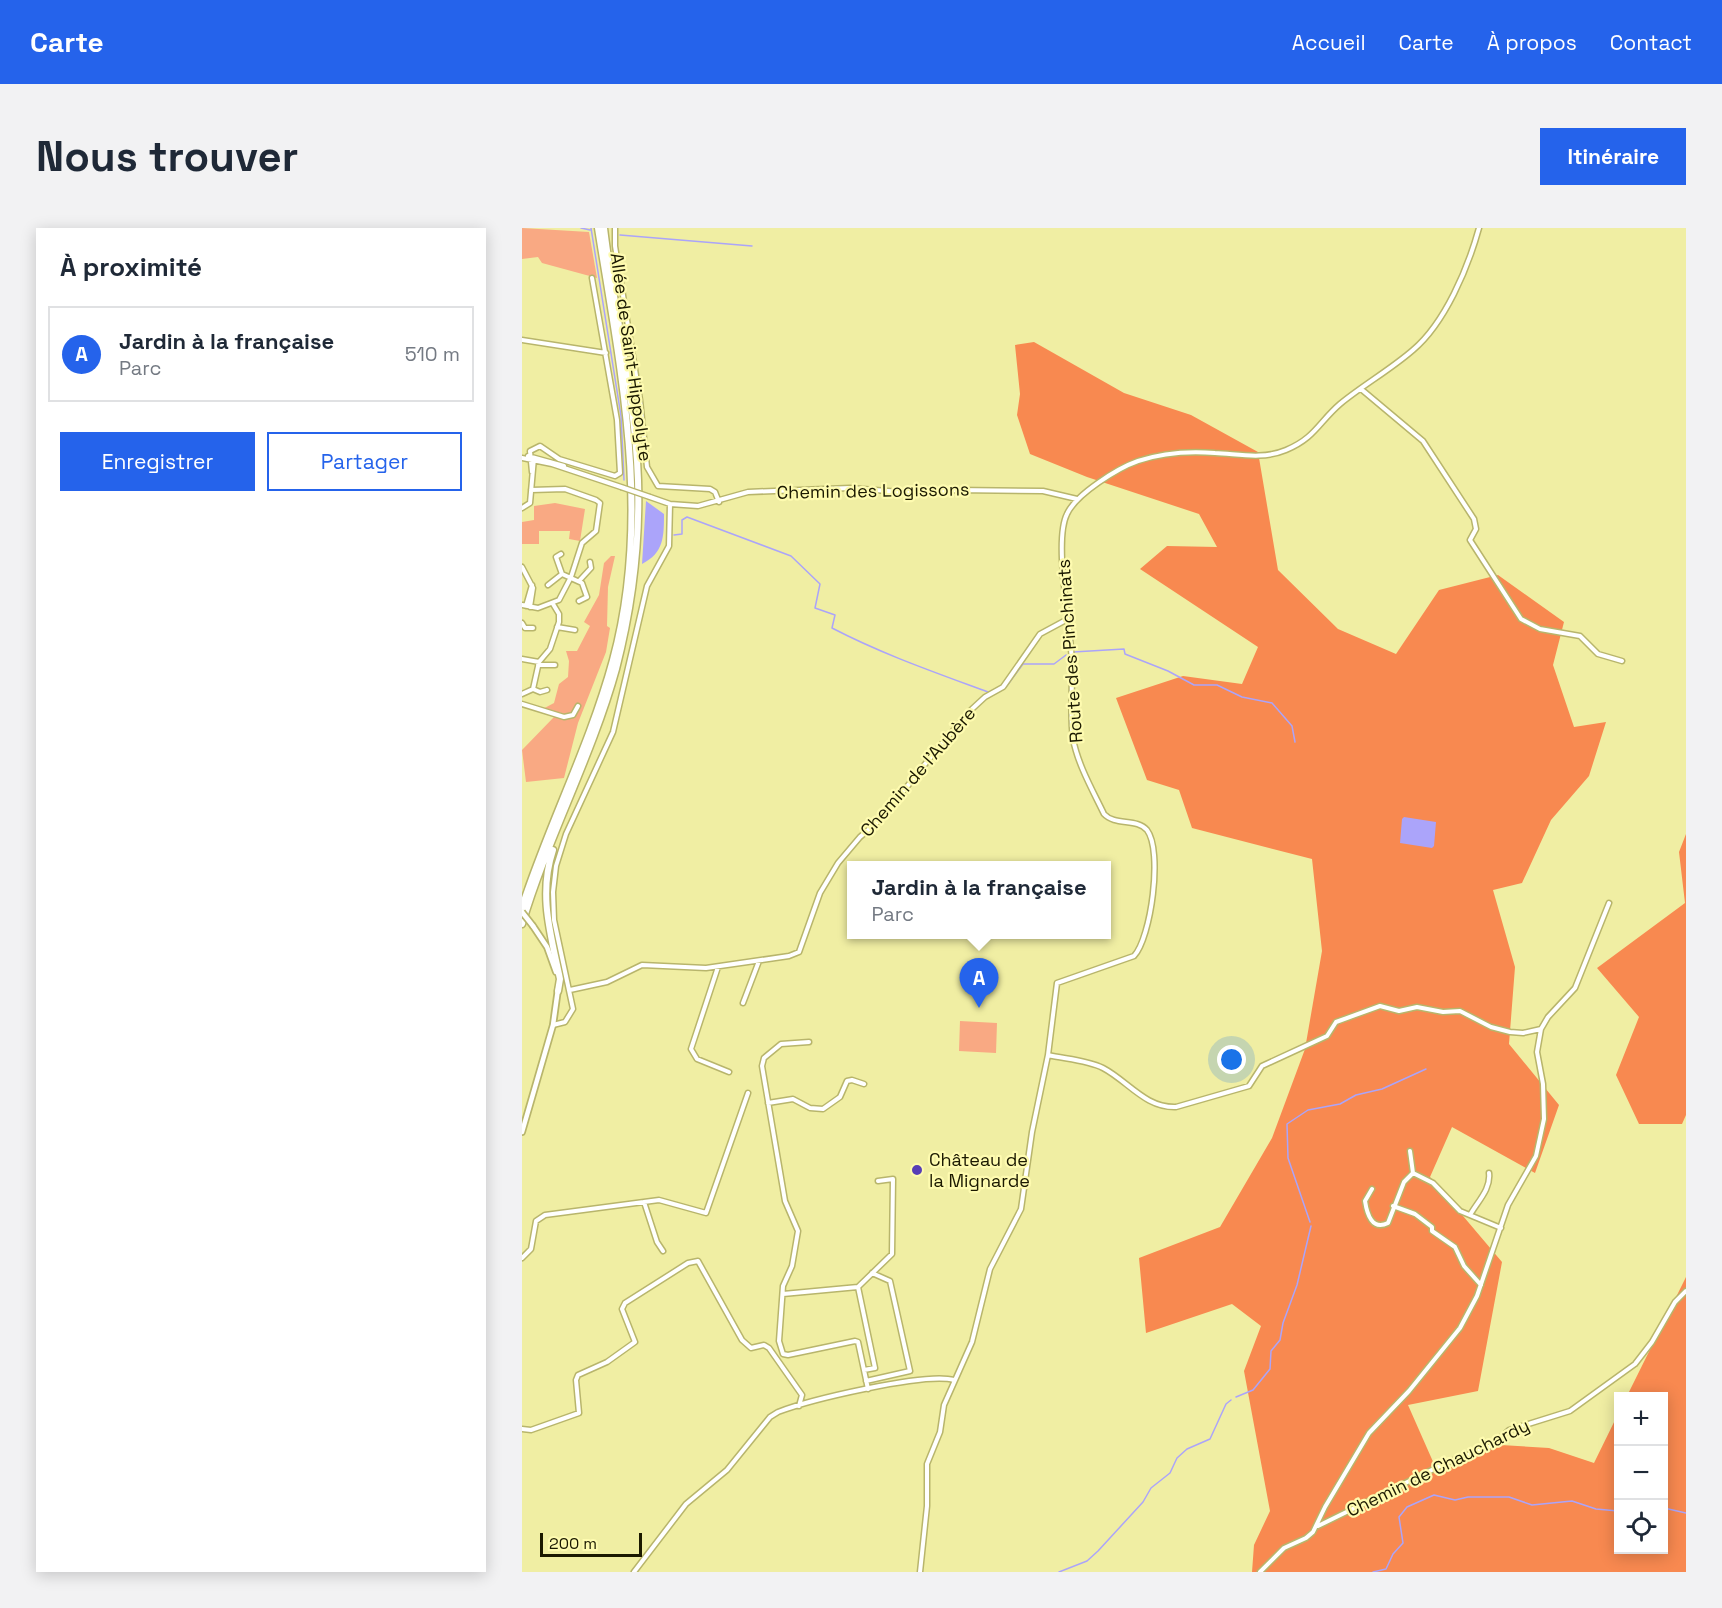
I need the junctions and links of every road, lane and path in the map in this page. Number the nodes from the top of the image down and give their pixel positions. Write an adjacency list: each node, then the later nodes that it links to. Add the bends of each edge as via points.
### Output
1 (598, 228): 43 (highway, via 631,449 630,564 622,622 602,698)
2 (604, 228): 42 (highway, via 634,431 638,521 628,613)
3 (615, 228): 14 (street, Allée de Saint-Hippolyte, via 648,471 658,486 710,489)
4 (1479, 228): 8 (street, Route des Pinchinats, via 1465,270 1433,328 1415,349)
5 (592, 278): 7 (street)
6 (522, 340): 7 (street)
7 (606, 353): 10 (street, via 617,420 619,474 559,459 542,446 532,449)
8 (1361, 389): 13 (street, Route des Pinchinats, via 1332,412 1311,437 1286,450 1263,457 1191,452 1148,459 1125,467); 34 (street, via 1423,441 1434,455 1474,519 1476,529 1470,540 1521,619 1540,629 1580,636 1598,654)
9 (522, 458): 10 (street)
10 (532, 458): 11 (street); 11 (street); 12 (street)
11 (592, 477): 15 (street, Chemin des Logissons, bridge)
12 (531, 490): 16 (street, via 530,505); 22 (street, via 565,489 599,501 596,531 582,543)
13 (1077, 499): 14 (street, Chemin des Logissons, via 1043,491 955,490 913,494 837,488 753,492); 28 (street, Route des Pinchinats, via 1067,512 1062,531)
14 (719, 502): 15 (street, Chemin des Logissons, via 698,506)
15 (670, 504): 50 (street, via 669,546 647,586 613,732 566,834 556,866 554,920)
16 (522, 508)
17 (561, 554): 20 (street, via 556,557)
18 (590, 562): 23 (street, via 591,568)
19 (522, 567): 21 (street)
20 (561, 574): 22 (street); 24 (street)
21 (524, 577): 27 (street, via 532,584)
22 (571, 577): 23 (street); 26 (street, via 566,591)
23 (579, 581): 25 (street, via 587,597)
24 (548, 585)
25 (579, 601)
26 (553, 604): 27 (street); 30 (street, via 559,614)
27 (526, 606)
28 (1066, 620): 48 (street, Chemin de l'Aubère, via 1040,634 1003,687 972,709 876,825 838,863 820,893 799,952); 56 (street, Route des Pinchinats, via 1071,648 1071,720 1080,760 1104,814 1110,820 1142,827 1148,833 1155,878 1150,917 1138,952 1123,962 1057,983)
29 (522, 623): 31 (street, via 525,628)
30 (557, 627): 32 (street); 35 (street, via 549,652)
31 (533, 628)
32 (575, 630)
33 (522, 659): 35 (street)
34 (1622, 661)
35 (539, 663): 36 (street); 37 (street)
36 (555, 665)
37 (533, 689): 38 (street); 39 (street)
38 (547, 690)
39 (522, 694)
40 (522, 704): 41 (street, via 564,717 573,715)
41 (578, 706)
42 (597, 728): 47 (highway); 51 (highway, via 545,881 544,900 560,979)
43 (537, 866): 44 (highway); 46 (highway)
44 (522, 898)
45 (1609, 903): 54 (street, via 1575,988)
46 (522, 910): 51 (main road, bridge, via 551,957)
47 (522, 924)
48 (759, 961): 49 (street, Chemin de l'Aubère); 52 (street)
49 (718, 967): 50 (street, Chemin de l'Aubère, via 642,965 607,982); 57 (street, via 691,1049 697,1059)
50 (570, 990): 53 (street, via 572,1014 565,1022)
51 (558, 991): 53 (main road)
52 (743, 1003)
53 (553, 1025): 61 (main road)
54 (1541, 1029): 56 (street, via 1510,1032 1460,1011 1417,1007 1399,1011 1380,1006 1336,1022 1327,1036 1262,1066 1249,1086 1176,1107 1144,1098 1100,1067); 70 (street, via 1537,1052 1544,1119 1536,1156 1515,1190)
55 (809, 1042): 60 (street, via 781,1044 764,1058)
56 (1048, 1055): 81 (street, Route des Pinchinats, via 1021,1209 990,1269 972,1342)
57 (729, 1072)
58 (864, 1084): 60 (street, via 847,1081 840,1097 823,1109 810,1108 793,1099)
59 (748, 1093): 67 (street, via 706,1213 670,1202)
60 (768, 1103): 77 (street, via 785,1201 798,1231)
61 (522, 1132)
62 (1410, 1151): 63 (street)
63 (1413, 1173): 68 (street); 69 (street, via 1433,1183 1451,1204)
64 (1489, 1173): 69 (street, via 1490,1182)
65 (878, 1181): 73 (street, via 893,1179 893,1248 890,1258)
66 (1372, 1189): 68 (street, via 1365,1201 1371,1222 1388,1223)
67 (644, 1203): 71 (street); 72 (street, via 538,1218 531,1250)
68 (1393, 1206): 74 (street, via 1415,1214 1450,1242)
69 (1470, 1215): 70 (street)
70 (1501, 1228): 74 (street)
71 (663, 1251)
72 (522, 1258)
73 (872, 1273): 75 (street); 82 (street, via 890,1281 910,1371)
74 (1481, 1285): 86 (street, via 1461,1328 1366,1437)
75 (858, 1287): 77 (street); 78 (street)
76 (1686, 1291): 86 (street, Chemin de Chauchardy, via 1635,1364 1570,1411 1509,1430 1491,1446 1446,1463)
77 (783, 1294): 79 (street, via 779,1341 783,1354)
78 (870, 1338): 79 (street); 80 (street, via 875,1368)
79 (855, 1341): 80 (street)
80 (864, 1371): 82 (street)
81 (954, 1380): 83 (street, via 930,1378); 88 (street, Route des Pinchinats, via 927,1464)
82 (866, 1381): 83 (street)
83 (868, 1389): 84 (street)
84 (799, 1406): 85 (street, via 802,1395 769,1348 751,1348 742,1340 701,1264 694,1262 625,1303 622,1309 635,1342 607,1362 578,1375 579,1413 531,1430); 87 (street, via 770,1417 728,1470 687,1504)
85 (522, 1429)
86 (1317, 1526): 89 (street, Chemin de Chauchardy, via 1306,1538 1284,1548)
87 (634, 1572)
88 (920, 1572)
89 (1260, 1572)

